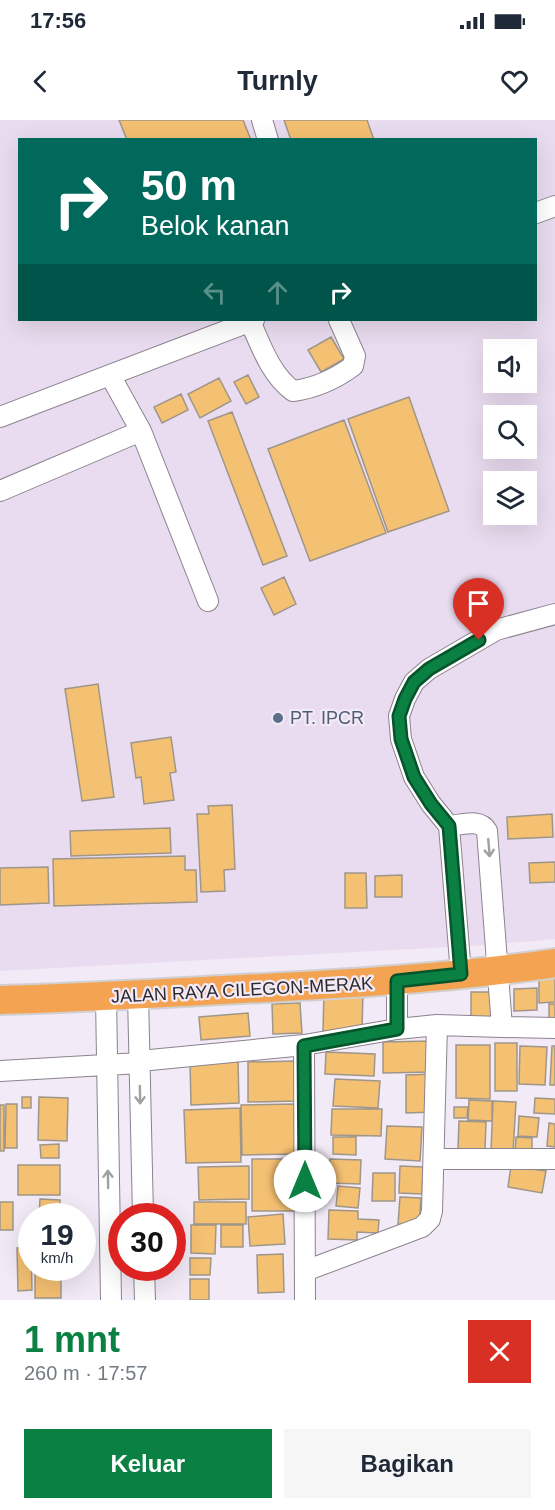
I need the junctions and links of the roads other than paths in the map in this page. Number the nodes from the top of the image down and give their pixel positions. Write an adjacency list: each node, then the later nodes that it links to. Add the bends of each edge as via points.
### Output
1 (262, 120): 2 (street)
2 (267, 138)
3 (555, 206): 4 (street)
4 (537, 213)
5 (249, 321): 8 (street)
6 (252, 321): 7 (street, via 266,356 282,383 293,391 337,378 353,366 355,356)
7 (339, 321)
8 (110, 375): 9 (street); 10 (street)
9 (0, 417)
10 (141, 431): 11 (street); 12 (street)
11 (0, 491)
12 (208, 601)
13 (555, 614): 14 (street, via 496,630 429,669 414,682 405,699 399,716 401,739 414,777)
14 (449, 826): 16 (street, one-way to 16, via 478,823 487,831); 17 (street)
15 (555, 963): 16 (highway, JALAN RAYA CILEGON-MERAK)
16 (498, 972): 17 (highway, JALAN RAYA CILEGON-MERAK); 23 (street)
17 (461, 974): 18 (highway, JALAN RAYA CILEGON-MERAK)
18 (397, 981): 19 (highway, JALAN RAYA CILEGON-MERAK); 25 (street)
19 (138, 994): 20 (highway, JALAN RAYA CILEGON-MERAK); 27 (street)
20 (106, 997): 21 (highway, JALAN RAYA CILEGON-MERAK); 28 (street)
21 (0, 1000)
22 (437, 1025): 23 (street); 25 (street); 30 (street)
23 (502, 1028): 24 (street)
24 (555, 1028)
25 (397, 1029): 26 (street)
26 (304, 1046): 27 (street); 33 (street)
27 (140, 1062): 28 (street); 32 (street, one-way to 32)
28 (107, 1065): 29 (street); 35 (street, one-way to 28)
29 (0, 1071)
30 (434, 1159): 31 (street); 33 (street, via 432,1212 422,1227)
31 (555, 1159)
32 (143, 1203)
33 (305, 1271): 37 (street)
34 (144, 1281): 36 (street)
35 (111, 1300)
36 (145, 1300)
37 (305, 1300)

